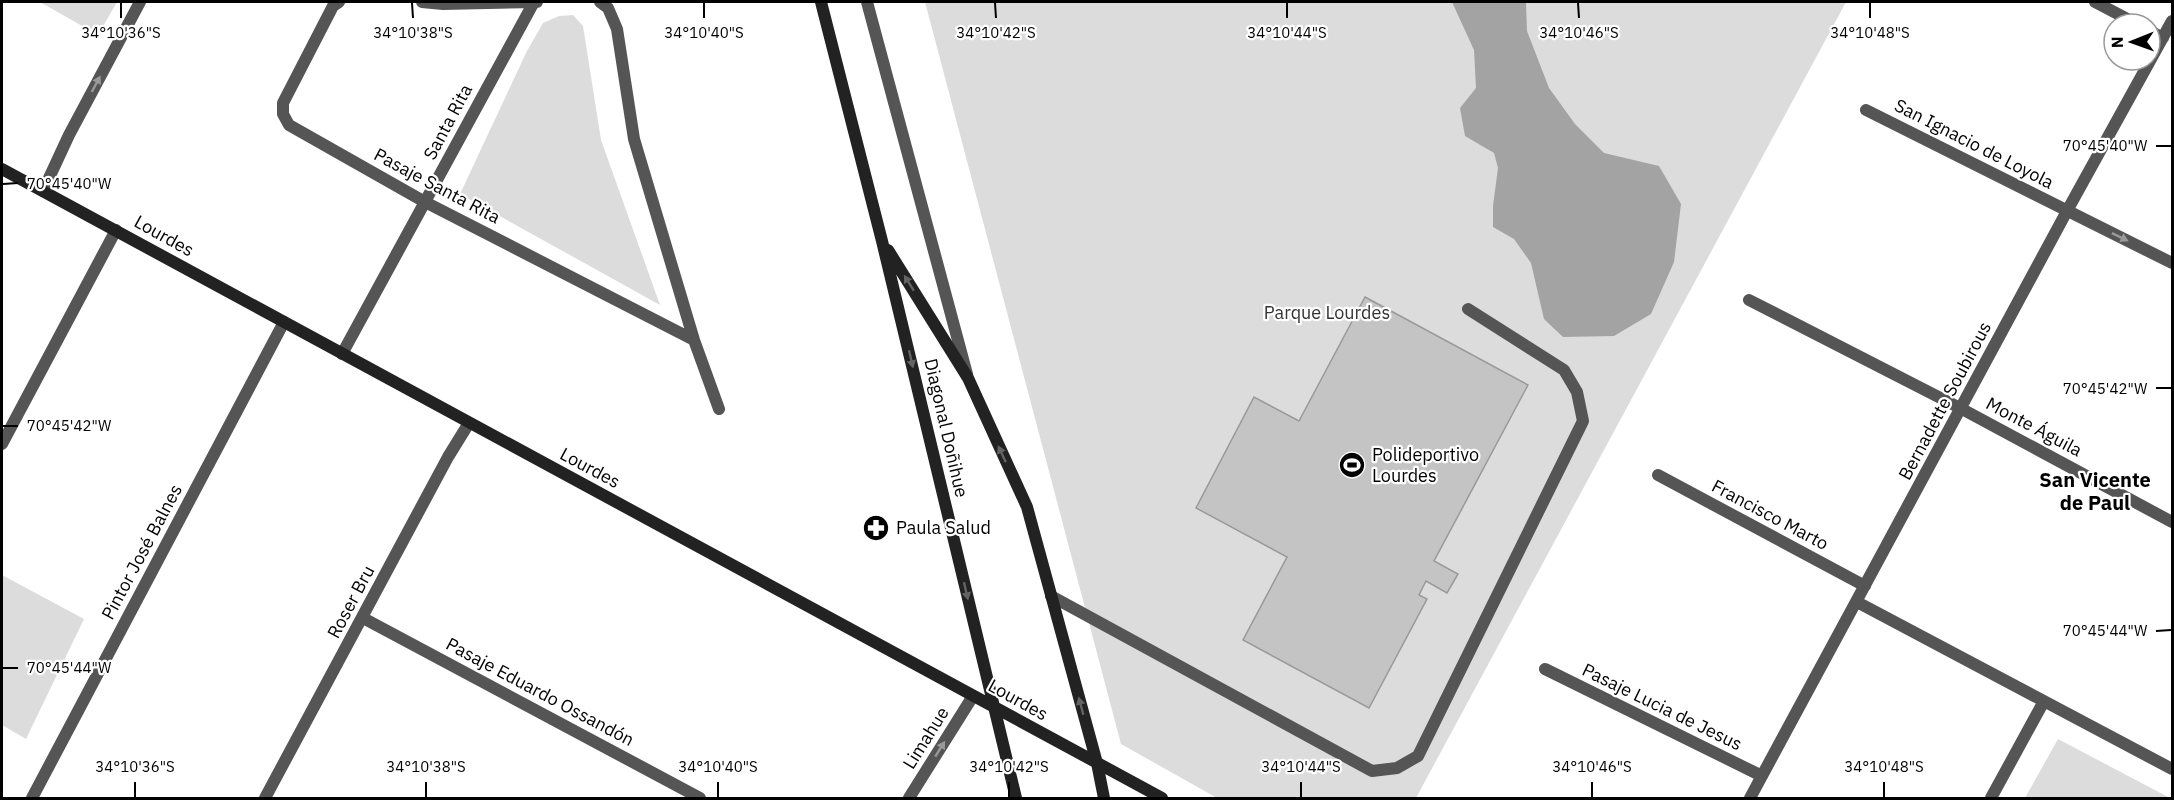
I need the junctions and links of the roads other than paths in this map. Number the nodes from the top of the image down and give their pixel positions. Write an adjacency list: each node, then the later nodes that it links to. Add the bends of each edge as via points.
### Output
1 (140, 2): 14 (street, one-way to 1)
2 (339, 2): 15 (street, Pasaje Santa Rita, via 333,6 284,103 283,114 289,125)
3 (422, 2): 4 (street)
4 (535, 2): 15 (street, Santa Rita)
5 (600, 2): 23 (street, via 608,8 617,29 634,139)
6 (821, 2): 18 (street, Diagonal Doñihue)
7 (867, 2): 25 (street, Diagonal Doñihue)
8 (2095, 2): 9 (street)
9 (2115, 12)
10 (2172, 21): 11 (street, Bernadette Soubirous)
11 (2163, 38): 16 (street, Bernadette Soubirous)
12 (1866, 110): 16 (street, San Ignacio de Loyola)
13 (2, 169): 14 (street, Lourdes)
14 (43, 191): 17 (street, Lourdes)
15 (425, 202): 23 (street, Pasaje Santa Rita); 24 (street, Santa Rita)
16 (2067, 211): 19 (street, San Ignacio de Loyola, one-way to 19); 27 (street, Bernadette Soubirous)
17 (116, 230): 22 (street, Lourdes); 29 (street)
18 (882, 241): 25 (street, Diagonal Doñihue, one-way to 18); 39 (street, Diagonal Doñihue, one-way to 39)
19 (2172, 263)
20 (1749, 300): 27 (street, Monte Águila)
21 (1468, 309): 33 (street, via 1564,370 1577,393 1583,421 1418,756 1397,768 1372,771)
22 (284, 322): 24 (street, Lourdes); 44 (street, Pintor José Balnes)
23 (694, 340): 26 (street)
24 (342, 354): 28 (street, Lourdes)
25 (968, 378): 33 (street, Diagonal Doñihue, one-way to 25, via 1027,507)
26 (718, 409)
27 (1962, 409): 31 (street, Monte Águila); 32 (street, Bernadette Soubirous)
28 (469, 423): 35 (street, Roser Bru); 37 (street, Lourdes)
29 (2, 444)
30 (1658, 475): 32 (street, Francisco Marto)
31 (2172, 522)
32 (1865, 586): 34 (street, Bernadette Soubirous)
33 (1051, 596): 40 (street, Diagonal Doñihue, one-way to 33)
34 (1857, 602): 38 (street); 42 (street, Bernadette Soubirous)
35 (363, 618): 43 (street, Roser Bru); 45 (street, Pasaje Eduardo Ossandón)
36 (1545, 669): 42 (street, Pasaje Lucia de Jesus)
37 (973, 696): 39 (street, Lourdes); 46 (street, Limahue, one-way to 37)
38 (2044, 701): 41 (street); 51 (street)
39 (994, 709): 40 (street, Lourdes); 47 (street, Diagonal Doñihue)
40 (1097, 763): 48 (street, Diagonal Doñihue); 49 (street, Lourdes)
41 (2172, 770)
42 (1762, 777): 50 (street, Bernadette Soubirous)
43 (269, 797)
44 (32, 798)
45 (700, 798)
46 (909, 798)
47 (1016, 798)
48 (1104, 798)
49 (1162, 798)
50 (1750, 798)
51 (1991, 798)

